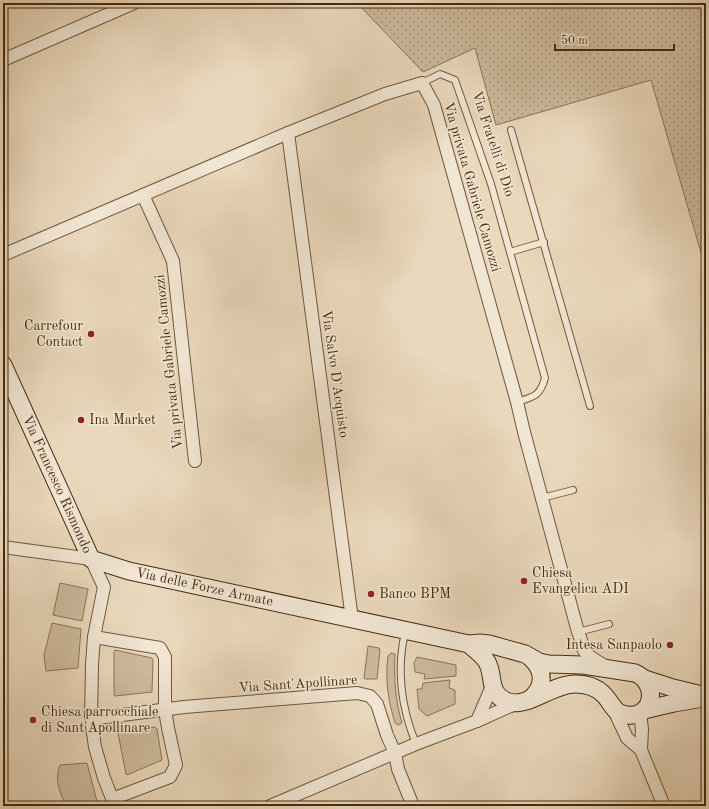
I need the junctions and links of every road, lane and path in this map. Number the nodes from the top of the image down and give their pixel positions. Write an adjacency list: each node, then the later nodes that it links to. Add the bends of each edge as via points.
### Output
1 (134, 3): 2 (street)
2 (3, 60)
3 (422, 83): 5 (street, via 385,94); 8 (lane, Via Fratelli di Dio, via 440,74 455,80 491,184); 11 (street, Via privata Gabriele Camozzi, via 434,105)
4 (511, 130): 7 (lane, Via Fratelli di Dio)
5 (288, 133): 6 (street); 18 (street, Via Salvo D'Acquisto)
6 (143, 195): 9 (street); 13 (street, Via privata Gabriele Camozzi, via 174,261)
7 (544, 242): 8 (lane); 12 (lane, Via Fratelli di Dio)
8 (510, 252): 11 (lane, Via Fratelli di Dio, via 545,378 535,396)
9 (3, 256)
10 (3, 365): 17 (street, Via Francesco Rismondo)
11 (517, 402): 15 (street, Via privata Gabriele Camozzi)
12 (590, 406)
13 (195, 462)
14 (573, 490): 15 (lane)
15 (542, 498): 21 (street)
16 (3, 547): 17 (street, Via delle Forze Armate)
17 (91, 559): 18 (street, Via delle Forze Armate, via 129,571); 22 (street, via 104,587)
18 (352, 619): 20 (street, Via delle Forze Armate)
19 (609, 624): 21 (lane)
20 (405, 631): 23 (street, Via delle Forze Armate); 37 (lane, via 400,678 406,712)
21 (578, 632): 24 (street)
22 (94, 637): 33 (street, via 160,648 165,657); 35 (street)
23 (469, 644): 25 (street, Via delle Forze Armate, via 480,642); 29 (street, via 487,663)
24 (583, 648): 26 (street, via 578,655); 27 (street, via 588,655)
25 (525, 655): 26 (street, Via delle Forze Armate, via 546,664); 29 (street, via 507,655 496,662); 31 (street, via 539,667 541,679 538,691)
26 (562, 664): 27 (street, Via delle Forze Armate)
27 (610, 670): 28 (street, Via delle Forze Armate)
28 (637, 675): 30 (street, Via delle Forze Armate); 32 (street, via 619,674 612,681 608,691); 34 (street, via 648,683 651,694 648,705)
29 (492, 683): 31 (street, via 499,697 511,703); 36 (street)
30 (706, 697): 34 (street, Via delle Forze Armate)
31 (523, 701): 32 (street, Via delle Forze Armate, via 555,688 575,684 599,690); 36 (street, Via delle Forze Armate)
32 (611, 705): 34 (street, Via delle Forze Armate, via 623,715 629,716); 38 (street, via 627,738)
33 (165, 710): 35 (street, Via Sant'Apollinare); 39 (street, Via Sant'Apollinare, via 364,694 376,702); 40 (street, via 176,765 170,777)
34 (642, 711): 38 (street)
35 (91, 719): 40 (street, via 95,747)
36 (477, 721): 37 (street, Via delle Forze Armate)
37 (416, 744): 39 (street, Via delle Forze Armate)
38 (640, 750): 43 (street)
39 (395, 753): 41 (street, Via delle Forze Armate); 42 (street, Via Sant'Apollinare, via 398,769)
40 (113, 803)
41 (270, 806)
42 (413, 806)
43 (664, 806)

